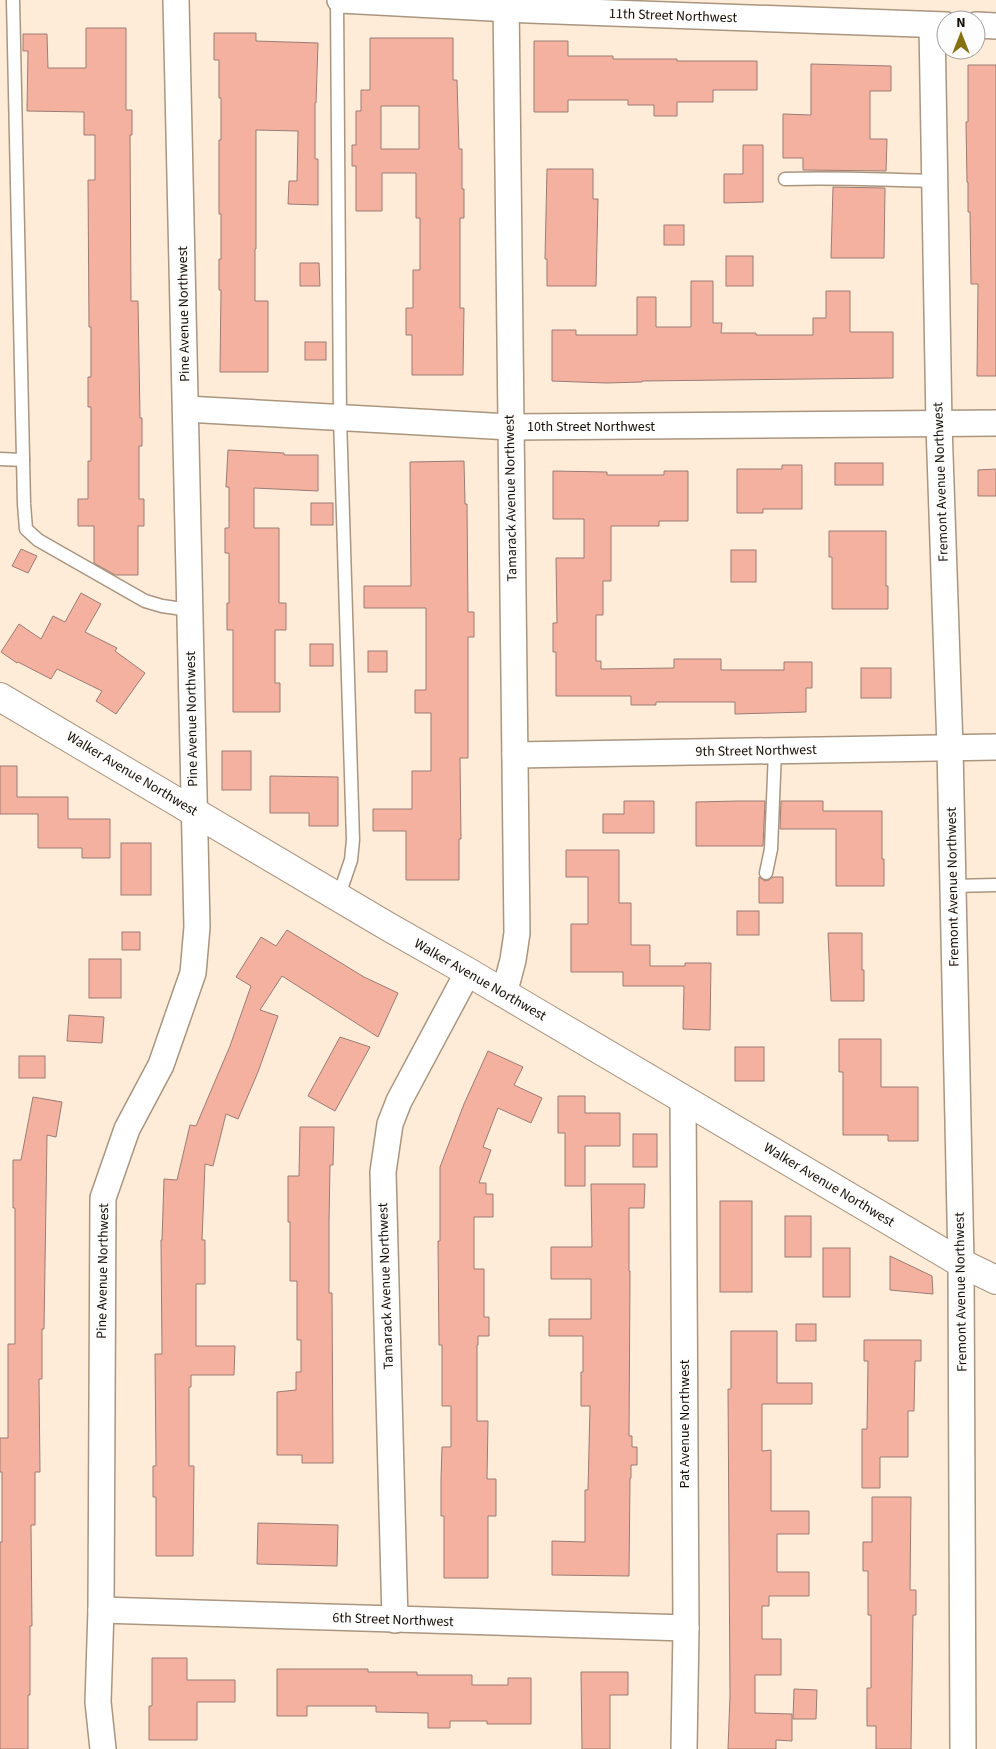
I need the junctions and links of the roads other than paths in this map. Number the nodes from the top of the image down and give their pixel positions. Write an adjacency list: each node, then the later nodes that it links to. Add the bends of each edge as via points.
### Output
1 (13, 0): 16 (lane)
2 (176, 0): 10 (street, Pine Avenue Northwest)
3 (338, 0): 4 (street, 11th Street Northwest); 11 (lane)
4 (506, 4): 5 (street, 11th Street Northwest); 14 (street, Tamarack Avenue Northwest)
5 (823, 11): 6 (street, 11th Street Northwest)
6 (936, 25)
7 (938, 60): 9 (street, Fremont Avenue Northwest)
8 (785, 179): 9 (lane)
9 (935, 181): 13 (street, Fremont Avenue Northwest)
10 (186, 409): 11 (street, 10th Street Northwest); 17 (street, Pine Avenue Northwest)
11 (340, 418): 14 (street, 10th Street Northwest); 27 (lane, via 353,840 351,860)
12 (996, 423): 13 (street, 10th Street Northwest)
13 (939, 425): 14 (street, 10th Street Northwest); 20 (street, Fremont Avenue Northwest)
14 (510, 428): 22 (street, Tamarack Avenue Northwest)
15 (0, 459): 16 (lane)
16 (23, 460): 17 (lane, via 26,529 38,540 145,600)
17 (190, 610): 23 (street, Pine Avenue Northwest)
18 (0, 697): 23 (main road, Walker Avenue Northwest)
19 (996, 747): 20 (street, 9th Street Northwest)
20 (950, 748): 21 (street, 9th Street Northwest); 26 (street, Fremont Avenue Northwest)
21 (775, 750): 22 (street, 9th Street Northwest); 24 (lane, via 771,849)
22 (515, 755): 29 (street, Tamarack Avenue Northwest, via 517,933 514,960)
23 (194, 812): 27 (main road, Walker Avenue Northwest); 33 (street, Pine Avenue Northwest, via 197,927 193,973 160,1065 127,1129 103,1198)
24 (766, 873)
25 (996, 885): 26 (lane)
26 (953, 886): 31 (street, Fremont Avenue Northwest)
27 (338, 898): 28 (main road, Walker Avenue Northwest)
28 (468, 972): 29 (main road, Walker Avenue Northwest); 34 (street, Tamarack Avenue Northwest, via 399,1101 390,1124 383,1172)
29 (504, 994): 30 (main road, Walker Avenue Northwest)
30 (683, 1099): 31 (main road, Walker Avenue Northwest); 35 (street, Pat Avenue Northwest)
31 (961, 1263): 32 (main road, Walker Avenue Northwest); 38 (street, Fremont Avenue Northwest)
32 (996, 1280)
33 (101, 1610): 34 (street, 6th Street Northwest); 36 (street, Pine Avenue Northwest, via 98,1702)
34 (395, 1620): 35 (street, 6th Street Northwest)
35 (686, 1628): 37 (street, Pat Avenue Northwest)
36 (103, 1749)
37 (684, 1749)
38 (963, 1749)

